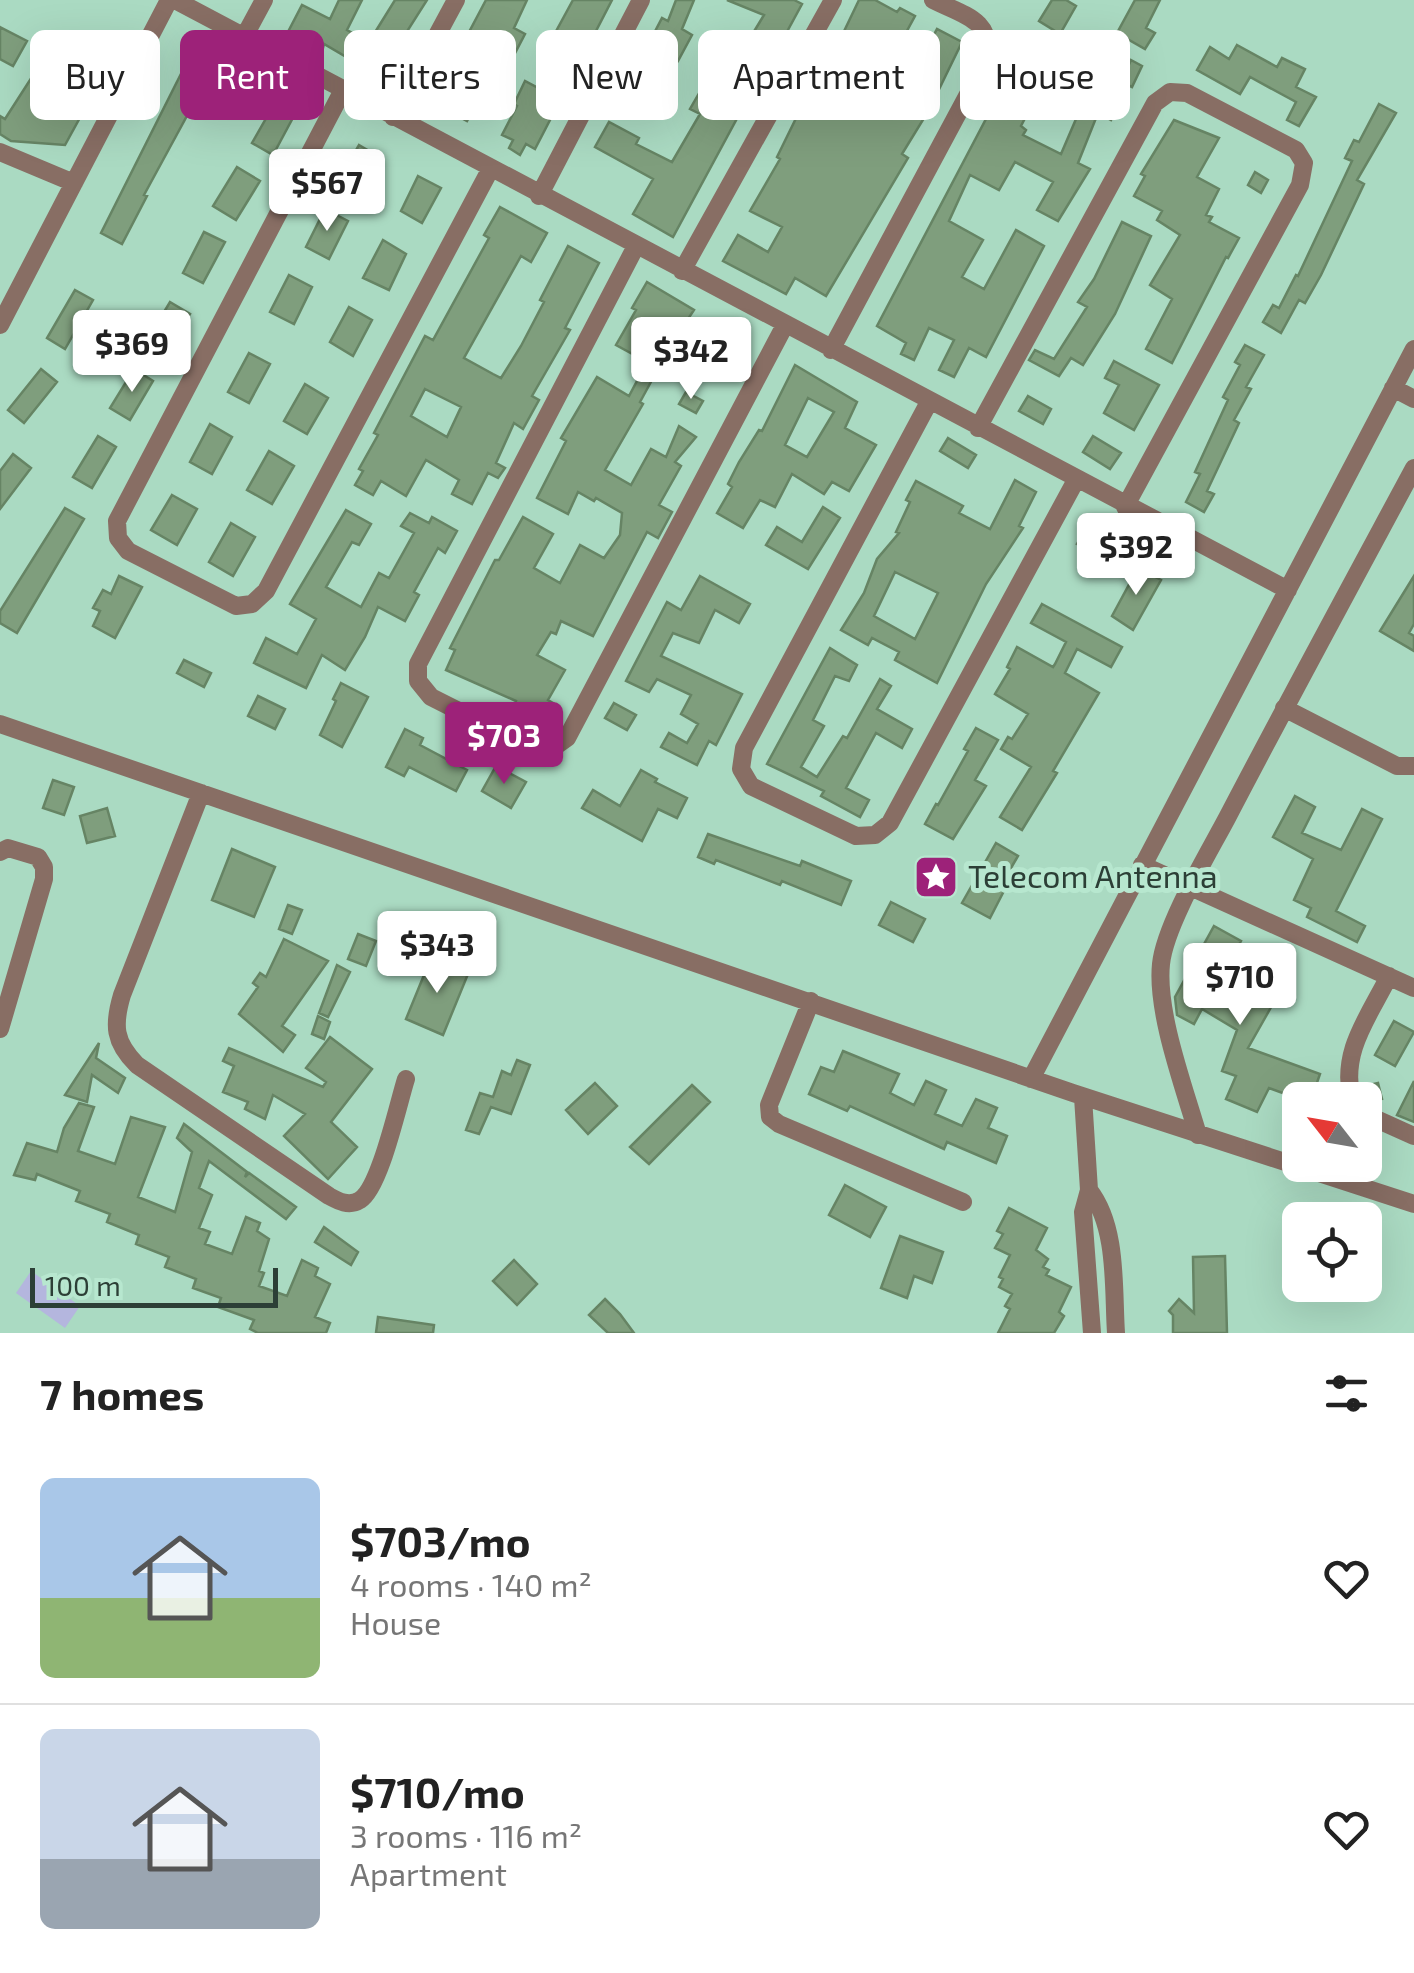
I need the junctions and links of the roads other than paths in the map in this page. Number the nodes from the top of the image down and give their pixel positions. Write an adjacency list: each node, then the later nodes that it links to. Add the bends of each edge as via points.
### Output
1 (172, 0): 7 (street); 15 (street)
2 (264, 0): 8 (street)
3 (456, 0): 9 (street)
4 (641, 0): 16 (street)
5 (833, 0): 18 (street)
6 (933, 0): 22 (street, via 981,24 990,40 987,59)
7 (230, 30)
8 (248, 30)
9 (440, 30)
10 (324, 80): 11 (street)
11 (343, 90): 14 (street, via 117,521 128,551 236,606 266,592)
12 (398, 120): 14 (street)
13 (0, 152): 15 (street)
14 (491, 168): 16 (street)
15 (74, 183): 19 (street)
16 (539, 196): 17 (street)
17 (636, 246): 18 (street); 20 (street, via 418,664 418,681 431,698 532,748 553,748 566,738)
18 (682, 271): 20 (street)
19 (0, 325)
20 (785, 325): 22 (street)
21 (1414, 349): 23 (street)
22 (831, 350): 25 (street)
23 (1393, 388): 24 (street); 30 (street)
24 (1414, 399)
25 (929, 402): 26 (street); 28 (street, via 744,748 741,769 751,786 856,836 876,835 890,823)
26 (978, 428): 28 (street); 29 (street, via 1155,103 1170,92 1187,94 1296,150 1304,163 1300,185)
27 (1414, 468): 31 (street)
28 (1076, 480): 29 (street)
29 (1125, 507): 30 (street)
30 (1288, 590): 36 (street)
31 (1284, 708): 33 (street, via 1397,766); 37 (street)
32 (0, 724): 34 (street)
33 (1414, 766)
34 (201, 793): 40 (street); 42 (street, via 122,995 116,1036 124,1052 313,1186 349,1204 375,1178)
35 (0, 852): 41 (street, via 23,852 44,867)
36 (1142, 865): 37 (street); 43 (street)
37 (1190, 888): 38 (street); 47 (street, via 1160,965 1168,1033)
38 (1389, 976): 39 (street); 44 (street, via 1350,1053)
39 (1414, 988)
40 (810, 1001): 43 (street); 50 (street, via 770,1116)
41 (0, 1030)
42 (406, 1079)
43 (1031, 1079): 45 (street)
44 (1347, 1082)
45 (1083, 1097): 47 (street); 49 (street)
46 (1382, 1122): 48 (street)
47 (1198, 1134): 51 (street)
48 (1414, 1136)
49 (1089, 1190): 52 (street, via 1083,1212); 53 (street, via 1110,1245)
50 (963, 1202)
51 (1414, 1204)
52 (1092, 1333)
53 (1116, 1333)

